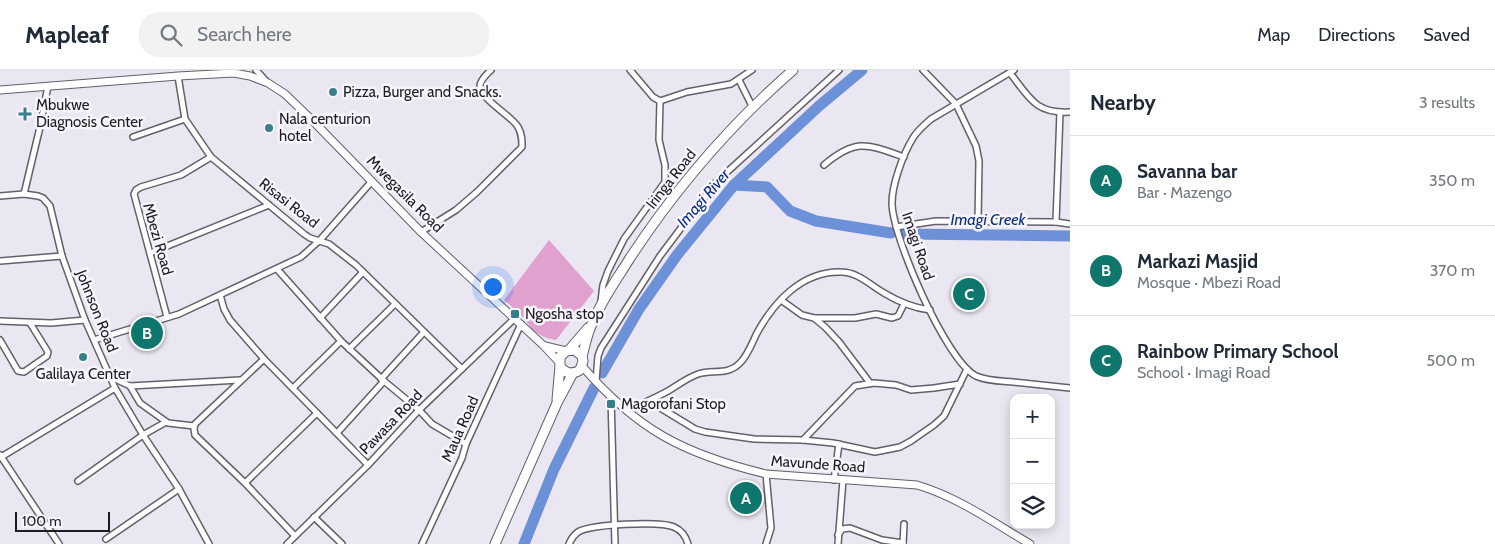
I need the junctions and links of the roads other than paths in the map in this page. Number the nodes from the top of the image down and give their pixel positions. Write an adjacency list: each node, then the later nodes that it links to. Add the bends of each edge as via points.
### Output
1 (256, 70): 11 (street)
2 (491, 70): 32 (street, via 481,82 481,90 515,123 522,136 522,147 456,210)
3 (630, 70): 14 (street)
4 (752, 70): 10 (street)
5 (793, 70): 16 (highway, Iringa Road)
6 (839, 70): 68 (street, via 715,183 695,208 601,348)
7 (923, 70): 15 (street)
8 (1012, 71): 15 (street, Imagi Road); 17 (street, via 1032,101 1044,110)
9 (178, 76): 11 (street, Mwegasila Road, via 234,73); 12 (street, Mwegasila Road); 19 (street, Risasi Road)
10 (739, 80): 14 (street); 16 (street)
11 (268, 84): 24 (street, Mwegasila Road, via 285,94)
12 (48, 86): 13 (street, Mwegasila Road); 25 (street)
13 (0, 90)
14 (660, 101): 43 (street, via 659,140 665,182 624,239 603,285)
15 (956, 104): 22 (street, Imagi Road, via 921,128); 28 (street, via 976,146)
16 (752, 106): 43 (highway, Iringa Road, via 677,191)
17 (1060, 112): 18 (street); 29 (street)
18 (1070, 112)
19 (185, 119): 20 (street); 21 (street, Risasi Road)
20 (133, 137)
21 (211, 157): 27 (street, Risasi Road); 34 (street, Mbezi Road, via 181,174 136,190 134,198)
22 (904, 157): 23 (street, via 864,146 849,147); 31 (street, Imagi Road, via 892,202)
23 (824, 165)
24 (372, 181): 32 (street, Mwegasila Road); 33 (street)
25 (24, 194): 26 (street, Johnson Road); 35 (street, Johnson Road, via 43,198 50,206)
26 (0, 196)
27 (269, 205): 33 (street, Risasi Road, via 304,234); 34 (street)
28 (978, 221): 29 (street); 31 (street, via 936,221)
29 (1056, 222): 30 (street)
30 (1070, 224)
31 (896, 227): 44 (street, Imagi Road)
32 (421, 232): 49 (street, Mwegasila Road)
33 (320, 240): 37 (street, via 306,254); 38 (street, Risasi Road)
34 (150, 253): 45 (street, Mbezi Road)
35 (62, 256): 36 (street); 48 (street, Johnson Road)
36 (0, 261)
37 (277, 269): 39 (street); 46 (street)
38 (363, 272): 41 (street, Risasi Road); 46 (street)
39 (220, 295): 45 (street); 60 (street, via 230,320)
40 (781, 300): 42 (street, via 802,282 841,272 852,273); 47 (street, via 802,315); 76 (street, via 758,331 744,359 733,369 692,376)
41 (395, 304): 53 (street, Risasi Road); 58 (street)
42 (904, 304): 44 (street); 47 (street, via 898,316 892,318 876,314 855,318)
43 (600, 308): 52 (highway, Iringa Road)
44 (930, 310): 64 (street, Imagi Road, via 952,350)
45 (167, 317): 55 (street)
46 (320, 318): 56 (street)
47 (814, 318): 69 (street, via 839,342)
48 (85, 320): 51 (street); 55 (street, Johnson Road)
49 (518, 321): 57 (street, Mwegasila Road); 63 (street, Pawasa Road); 86 (street, Maua Road)
50 (0, 322): 51 (street)
51 (30, 323): 54 (street, via 48,352 24,372 18,371)
52 (592, 324): 59 (highway); 62 (highway)
53 (424, 332): 63 (street, Risasi Road); 67 (street)
54 (0, 340)
55 (94, 340): 65 (street, Johnson Road)
56 (341, 341): 58 (street); 73 (street)
57 (544, 346): 59 (street); 61 (street, Mwegasila Road)
58 (350, 349): 67 (street)
59 (568, 350): 61 (highway, via 560,357); 62 (highway, via 579,352)
60 (264, 358): 66 (street); 73 (street)
61 (559, 364): 62 (highway, via 566,372); 77 (highway)
62 (578, 367): 68 (street, Mavunde Road); 77 (highway)
63 (462, 369): 78 (street, Pawasa Road)
64 (967, 369): 70 (street); 74 (street, Imagi Road, via 974,375 994,381)
65 (110, 377): 71 (street); 72 (street, Johnson Road)
66 (241, 380): 71 (street); 82 (street)
67 (383, 380): 78 (street); 83 (street)
68 (596, 382): 75 (street, Mavunde Road)
69 (870, 383): 70 (street, via 911,390); 85 (street, via 851,389)
70 (960, 384): 87 (street, via 944,416 911,441 875,452)
71 (130, 386): 81 (street, via 140,402)
72 (115, 388): 84 (street, Johnson Road); 88 (street)
73 (293, 388): 80 (street)
74 (1070, 388)
75 (611, 397): 79 (street, Mavunde Road); 98 (street)
76 (649, 401): 79 (street); 85 (street, via 705,432 754,439)
77 (557, 403): 107 (highway)
78 (419, 410): 86 (street, via 432,424); 89 (street, Pawasa Road)
79 (627, 411): 90 (street, Mavunde Road, via 646,427 688,450)
80 (317, 413): 83 (street); 94 (street)
81 (166, 422): 82 (street); 84 (street)
82 (194, 426): 94 (street, via 195,435)
83 (337, 433): 89 (street)
84 (143, 435): 93 (street); 95 (street, Johnson Road)
85 (803, 440): 87 (street)
86 (466, 444): 106 (street, Maua Road)
87 (838, 444): 91 (street)
88 (1, 456): 102 (street)
89 (368, 465): 96 (street, Pawasa Road)
90 (766, 474): 91 (street, Mavunde Road); 111 (street, via 771,528)
91 (834, 480): 92 (street, Mavunde Road)
92 (842, 480): 99 (street); 114 (street, Mavunde Road, via 917,485 934,490)
93 (78, 481)
94 (245, 483): 100 (street)
95 (179, 489): 101 (street); 103 (street, Johnson Road)
96 (314, 517): 100 (street, Pawasa Road); 105 (street)
97 (904, 524): 113 (street)
98 (615, 525): 108 (street, via 579,531); 109 (street); 110 (street, via 662,524 674,527 687,538)
99 (838, 535): 112 (street); 113 (street, via 842,528 850,528)
100 (296, 536): 104 (street, Pawasa Road)
101 (106, 539)
102 (58, 544)
103 (209, 544)
104 (287, 544)
105 (342, 544)
106 (422, 544)
107 (495, 544)
108 (569, 544)
109 (615, 544)
110 (688, 544)
111 (766, 544)
112 (838, 544)
113 (903, 544)
114 (1030, 544)

